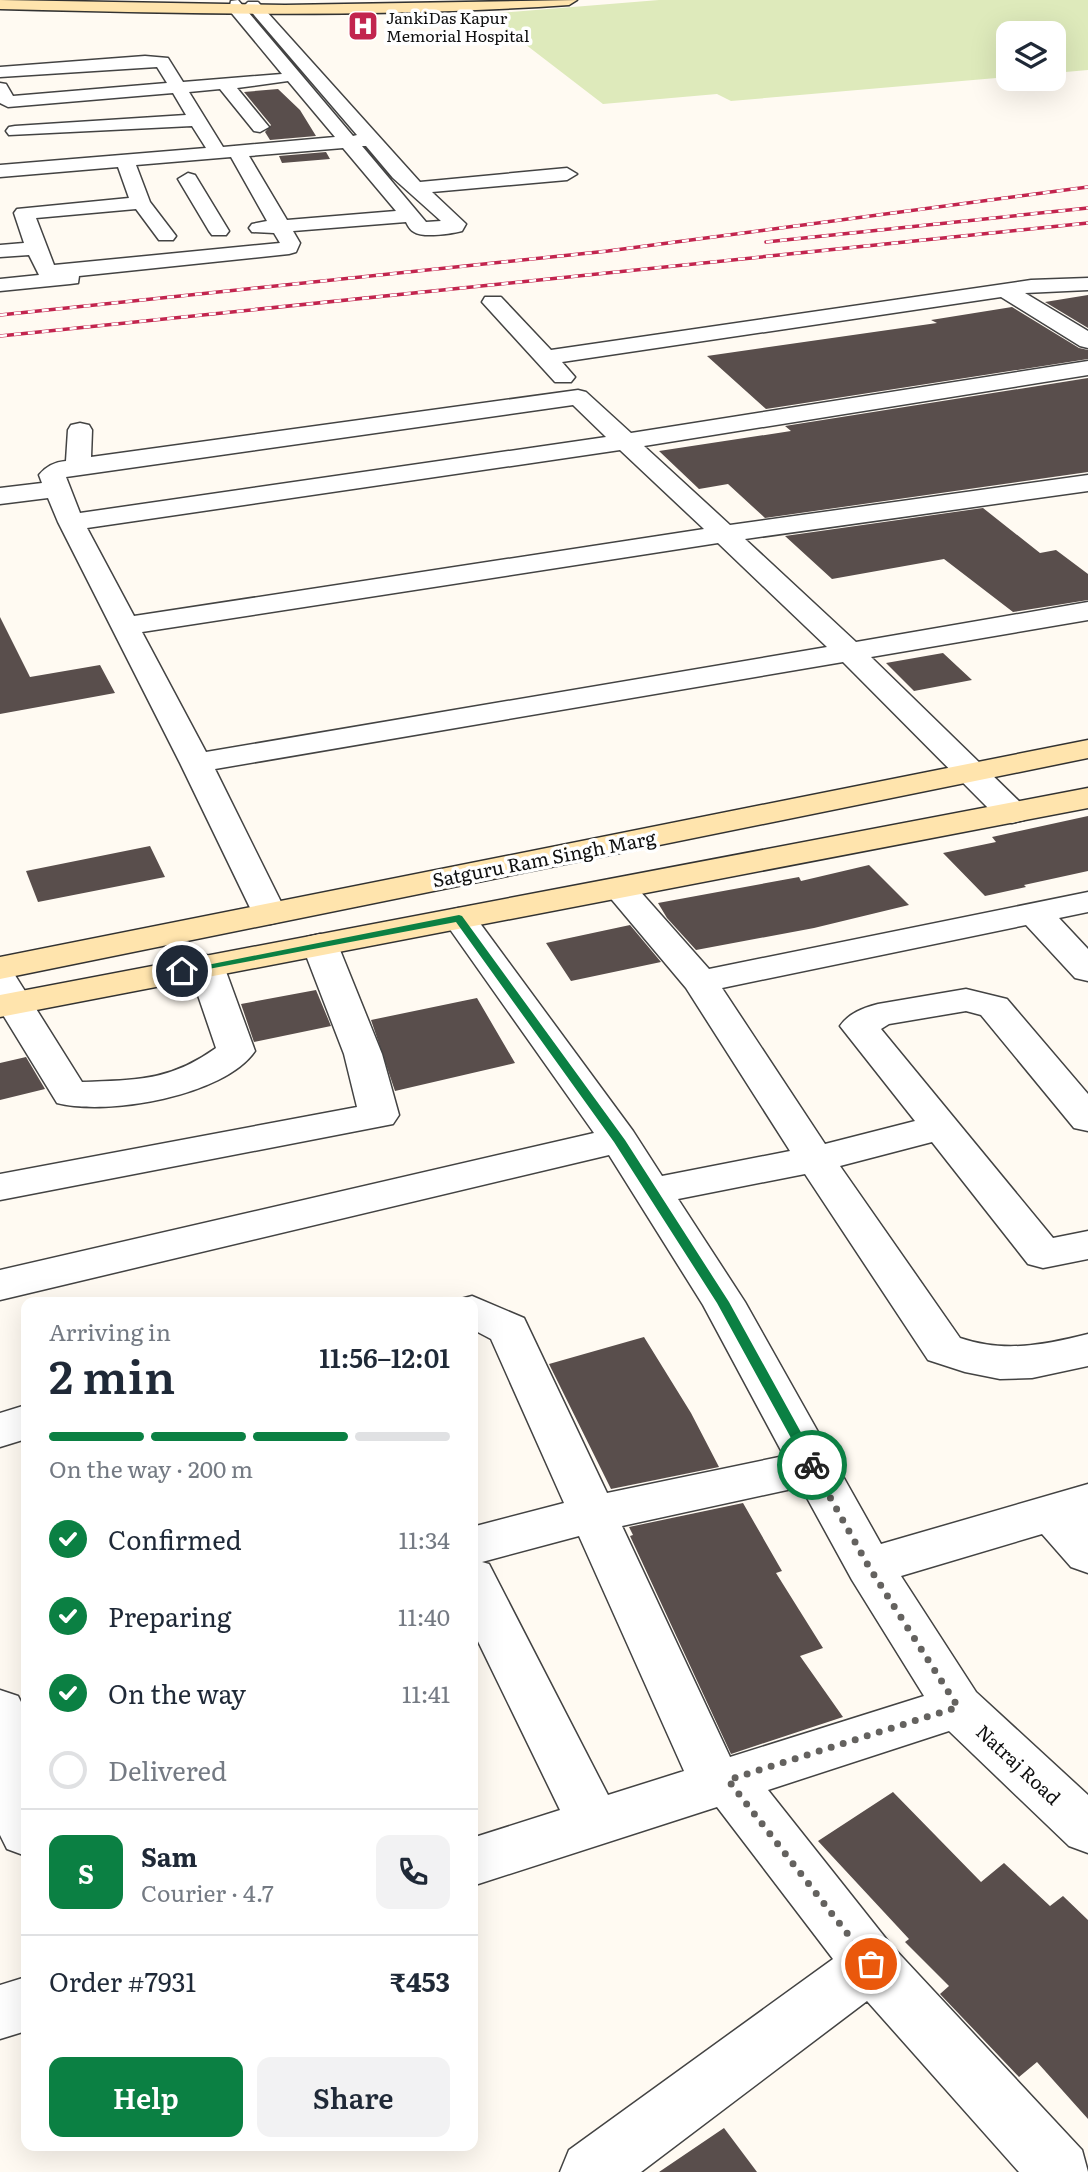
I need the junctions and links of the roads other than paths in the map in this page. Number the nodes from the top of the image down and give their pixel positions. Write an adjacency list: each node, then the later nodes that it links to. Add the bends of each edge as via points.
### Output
1 (69, 0): 5 (main road)
2 (508, 0): 5 (main road)
3 (569, 0): 5 (main road, via 426,10)
4 (0, 4): 5 (main road)
5 (245, 7): 14 (street); 15 (street)
6 (0, 72): 9 (street, via 156,61 166,66)
7 (281, 79): 8 (street)
8 (225, 84): 9 (street); 12 (street)
9 (177, 88): 10 (street); 11 (street)
10 (4, 95): 13 (street, via 25,126)
11 (196, 120): 13 (street); 16 (street)
12 (260, 127)
13 (8, 132)
14 (370, 140): 15 (street); 21 (street)
15 (347, 142): 16 (street); 26 (street)
16 (228, 152): 17 (street); 27 (street)
17 (125, 161): 18 (street); 22 (street)
18 (0, 172)
19 (567, 174): 21 (street)
20 (188, 179): 28 (street)
21 (416, 188): 26 (street, via 457,226 424,229)
22 (141, 203): 23 (street); 29 (street)
23 (81, 208): 24 (street); 34 (street)
24 (24, 213): 25 (street); 30 (street)
25 (0, 216)
26 (404, 217): 27 (street); 31 (street)
27 (280, 226): 28 (street); 33 (street, via 289,248)
28 (219, 231): 29 (street)
29 (166, 236): 33 (street)
30 (36, 248): 32 (street); 34 (street, via 43,265 52,272)
31 (424, 248)
32 (0, 251)
33 (176, 259): 34 (street)
34 (109, 267)
35 (70, 278): 37 (street)
36 (1088, 284): 38 (street)
37 (0, 285)
38 (1005, 290): 40 (street); 41 (street)
39 (493, 302): 41 (street)
40 (1088, 341)
41 (546, 358): 43 (street)
42 (1088, 368): 45 (street)
43 (578, 397): 45 (street); 46 (street)
44 (79, 430): 46 (street)
45 (628, 441): 50 (street); 51 (street)
46 (78, 465): 48 (street, via 52,475)
47 (1088, 483): 51 (street)
48 (57, 489): 49 (street); 50 (street)
49 (0, 496)
50 (71, 522): 53 (street)
51 (725, 534): 53 (street); 54 (street)
52 (1088, 611): 54 (street)
53 (125, 626): 56 (street)
54 (851, 653): 56 (street); 57 (street)
55 (1088, 749): 57 (main road, Satguru Ram Singh Marg)
56 (196, 762): 62 (street)
57 (969, 772): 59 (street); 62 (main road, Satguru Ram Singh Marg)
58 (1088, 798): 59 (main road)
59 (1012, 813): 60 (main road)
60 (619, 888): 64 (main road); 69 (street)
61 (1088, 902): 63 (street)
62 (270, 914): 67 (main road, Satguru Ram Singh Marg)
63 (1035, 914): 68 (street); 69 (street)
64 (459, 918): 65 (main road); 73 (street, Natraj Road)
65 (320, 945): 66 (main road); 75 (street, via 363,1054 379,1115)
66 (206, 966): 70 (main road); 70 (street, via 236,1051 206,1073 149,1091 71,1095)
67 (0, 968)
68 (1088, 971)
69 (700, 982): 74 (street)
70 (4, 996)
71 (1088, 1119): 72 (street, via 994,1007 966,1000 878,1015 859,1026)
72 (939, 1128): 74 (street); 77 (street, via 1043,1254)
73 (619, 1140): 76 (street, Natraj Road); 79 (street)
74 (815, 1160): 76 (street); 81 (street, via 944,1349 1003,1365)
75 (0, 1188)
76 (651, 1191): 84 (street, Natraj Road, via 723,1302)
77 (1088, 1245)
78 (0, 1285): 79 (street)
79 (49, 1288)
80 (478, 1314): 86 (street, via 509,1329)
81 (1088, 1350)
82 (21, 1424): 83 (street)
83 (0, 1430)
84 (813, 1467): 86 (street); 89 (street, Natraj Road)
85 (1070, 1508): 88 (street); 89 (street)
86 (592, 1514): 87 (street); 93 (street)
87 (478, 1544)
88 (1088, 1554)
89 (869, 1567): 91 (street, Natraj Road)
90 (478, 1590): 95 (street)
91 (958, 1707): 93 (street); 96 (street, Natraj Road)
92 (0, 1711): 94 (street)
93 (722, 1782): 95 (street); 98 (street)
94 (21, 1809)
95 (594, 1823): 97 (street)
96 (1088, 1829)
97 (478, 1860)
98 (871, 1964): 101 (street); 102 (street)
99 (21, 2006): 100 (street)
100 (0, 2012)
101 (591, 2172)
102 (1060, 2172)

